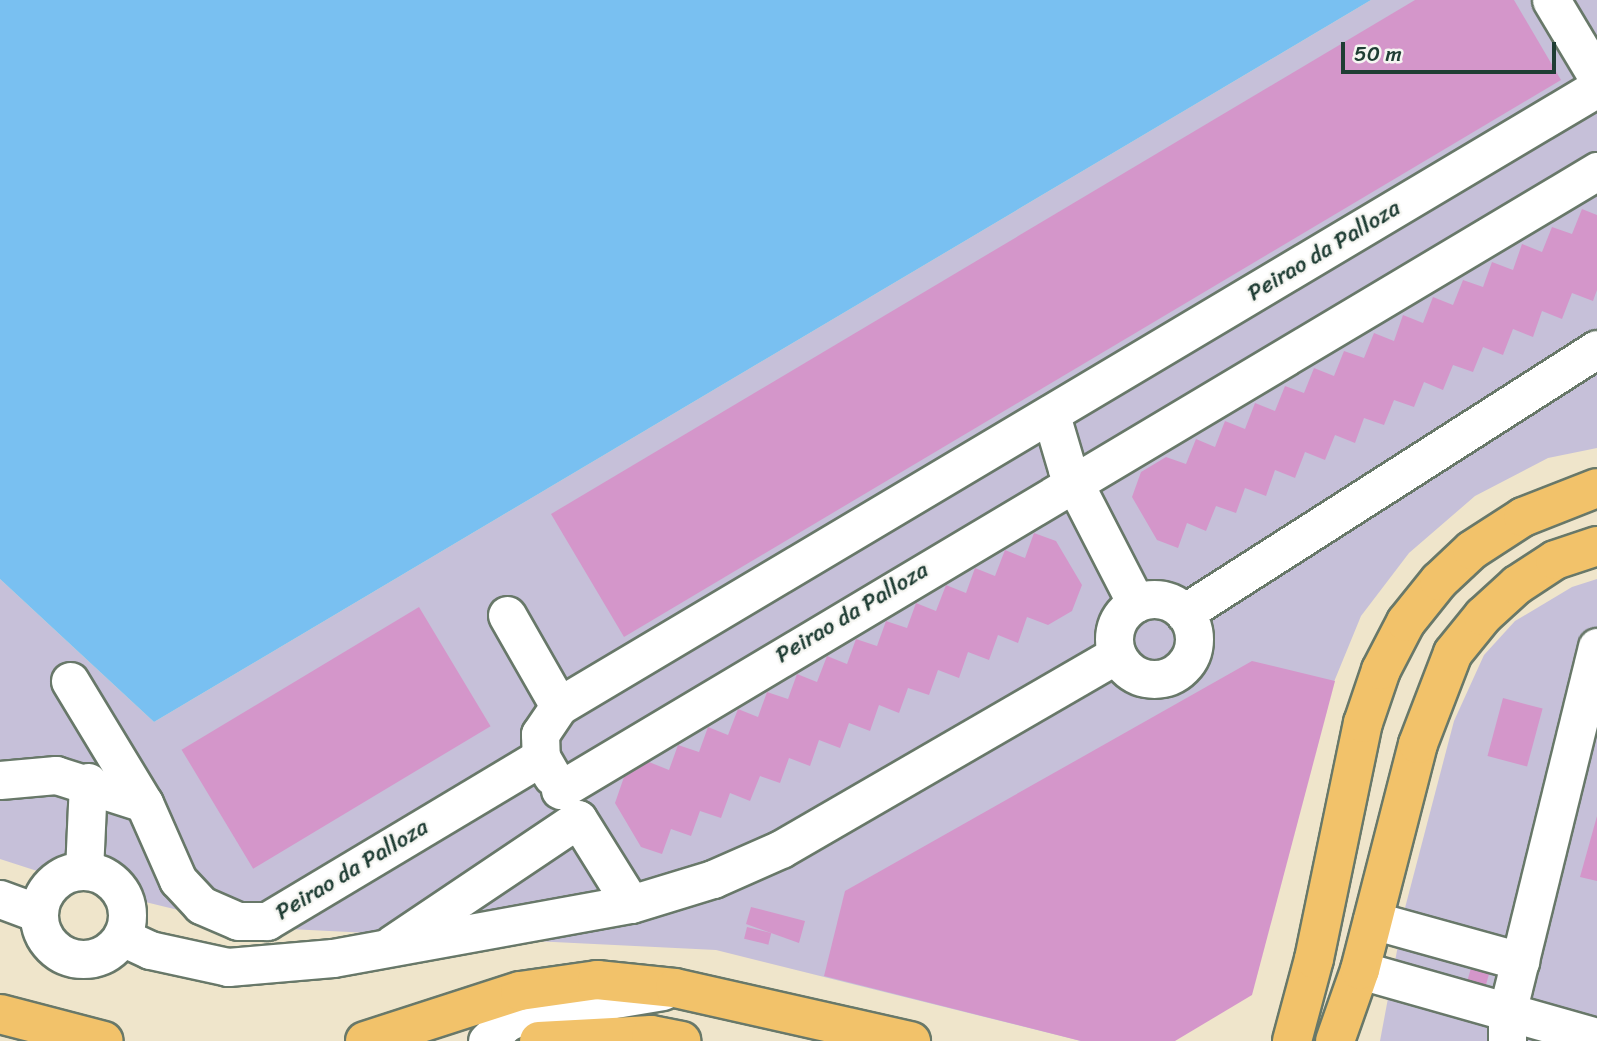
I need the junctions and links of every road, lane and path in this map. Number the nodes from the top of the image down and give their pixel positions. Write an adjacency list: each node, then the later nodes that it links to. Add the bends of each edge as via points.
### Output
1 (1551, 0): 2 (street)
2 (1597, 77)
3 (1597, 88): 6 (street, Peirao da Palloza)
4 (1597, 171): 7 (street, Peirao da Palloza)
5 (1597, 349): 11 (street)
6 (1051, 415): 7 (street); 16 (street, Peirao da Palloza)
7 (1073, 480): 10 (street); 21 (street, Peirao da Palloza)
8 (1597, 488): 29 (main road, via 1523,517 1472,550 1406,622 1381,670 1363,723)
9 (1597, 546): 26 (main road, via 1555,559 1517,584 1483,615 1453,653 1418,744)
10 (1136, 603): 11 (street, via 1164,600); 14 (street, via 1117,623)
11 (1184, 613): 14 (street, via 1194,642 1190,657 1176,673 1149,679 1124,666)
12 (507, 615): 16 (street)
13 (1597, 647): 30 (street)
14 (1117, 654): 24 (street, via 781,849 713,879)
15 (70, 681): 20 (street, Peirao da Palloza)
16 (559, 706): 17 (street, Peirao da Palloza, via 540,734)
17 (541, 757): 20 (street, Peirao da Palloza, via 267,921 238,921 201,905 178,880); 21 (street)
18 (0, 780): 19 (street, via 56,775)
19 (88, 782): 20 (street); 22 (street)
20 (144, 803)
21 (569, 804): 24 (street); 28 (street, Peirao da Palloza)
22 (85, 871): 25 (street, via 69,873 50,885); 27 (street, via 106,877 124,898 127,922)
23 (0, 899): 25 (street)
24 (631, 904): 28 (street)
25 (38, 913): 27 (street, via 47,942 74,959 102,955)
26 (1372, 920): 30 (street); 31 (main road)
27 (122, 937): 28 (street, via 150,950 228,967)
28 (385, 949)
29 (1314, 959): 31 (main road); 42 (main road)
30 (1520, 961): 34 (street)
31 (1360, 970): 34 (street); 43 (main road)
32 (675, 988): 38 (main road, via 597,980 520,991); 39 (street, via 525,1014 507,1022); 41 (main road)
33 (0, 1014): 37 (main road)
34 (1507, 1027): 35 (street)
35 (1597, 1037)
36 (547, 1040): 40 (main road, via 651,1035)
37 (104, 1041)
38 (365, 1041)
39 (487, 1041)
40 (681, 1041)
41 (911, 1041)
42 (1292, 1041)
43 (1335, 1041)

